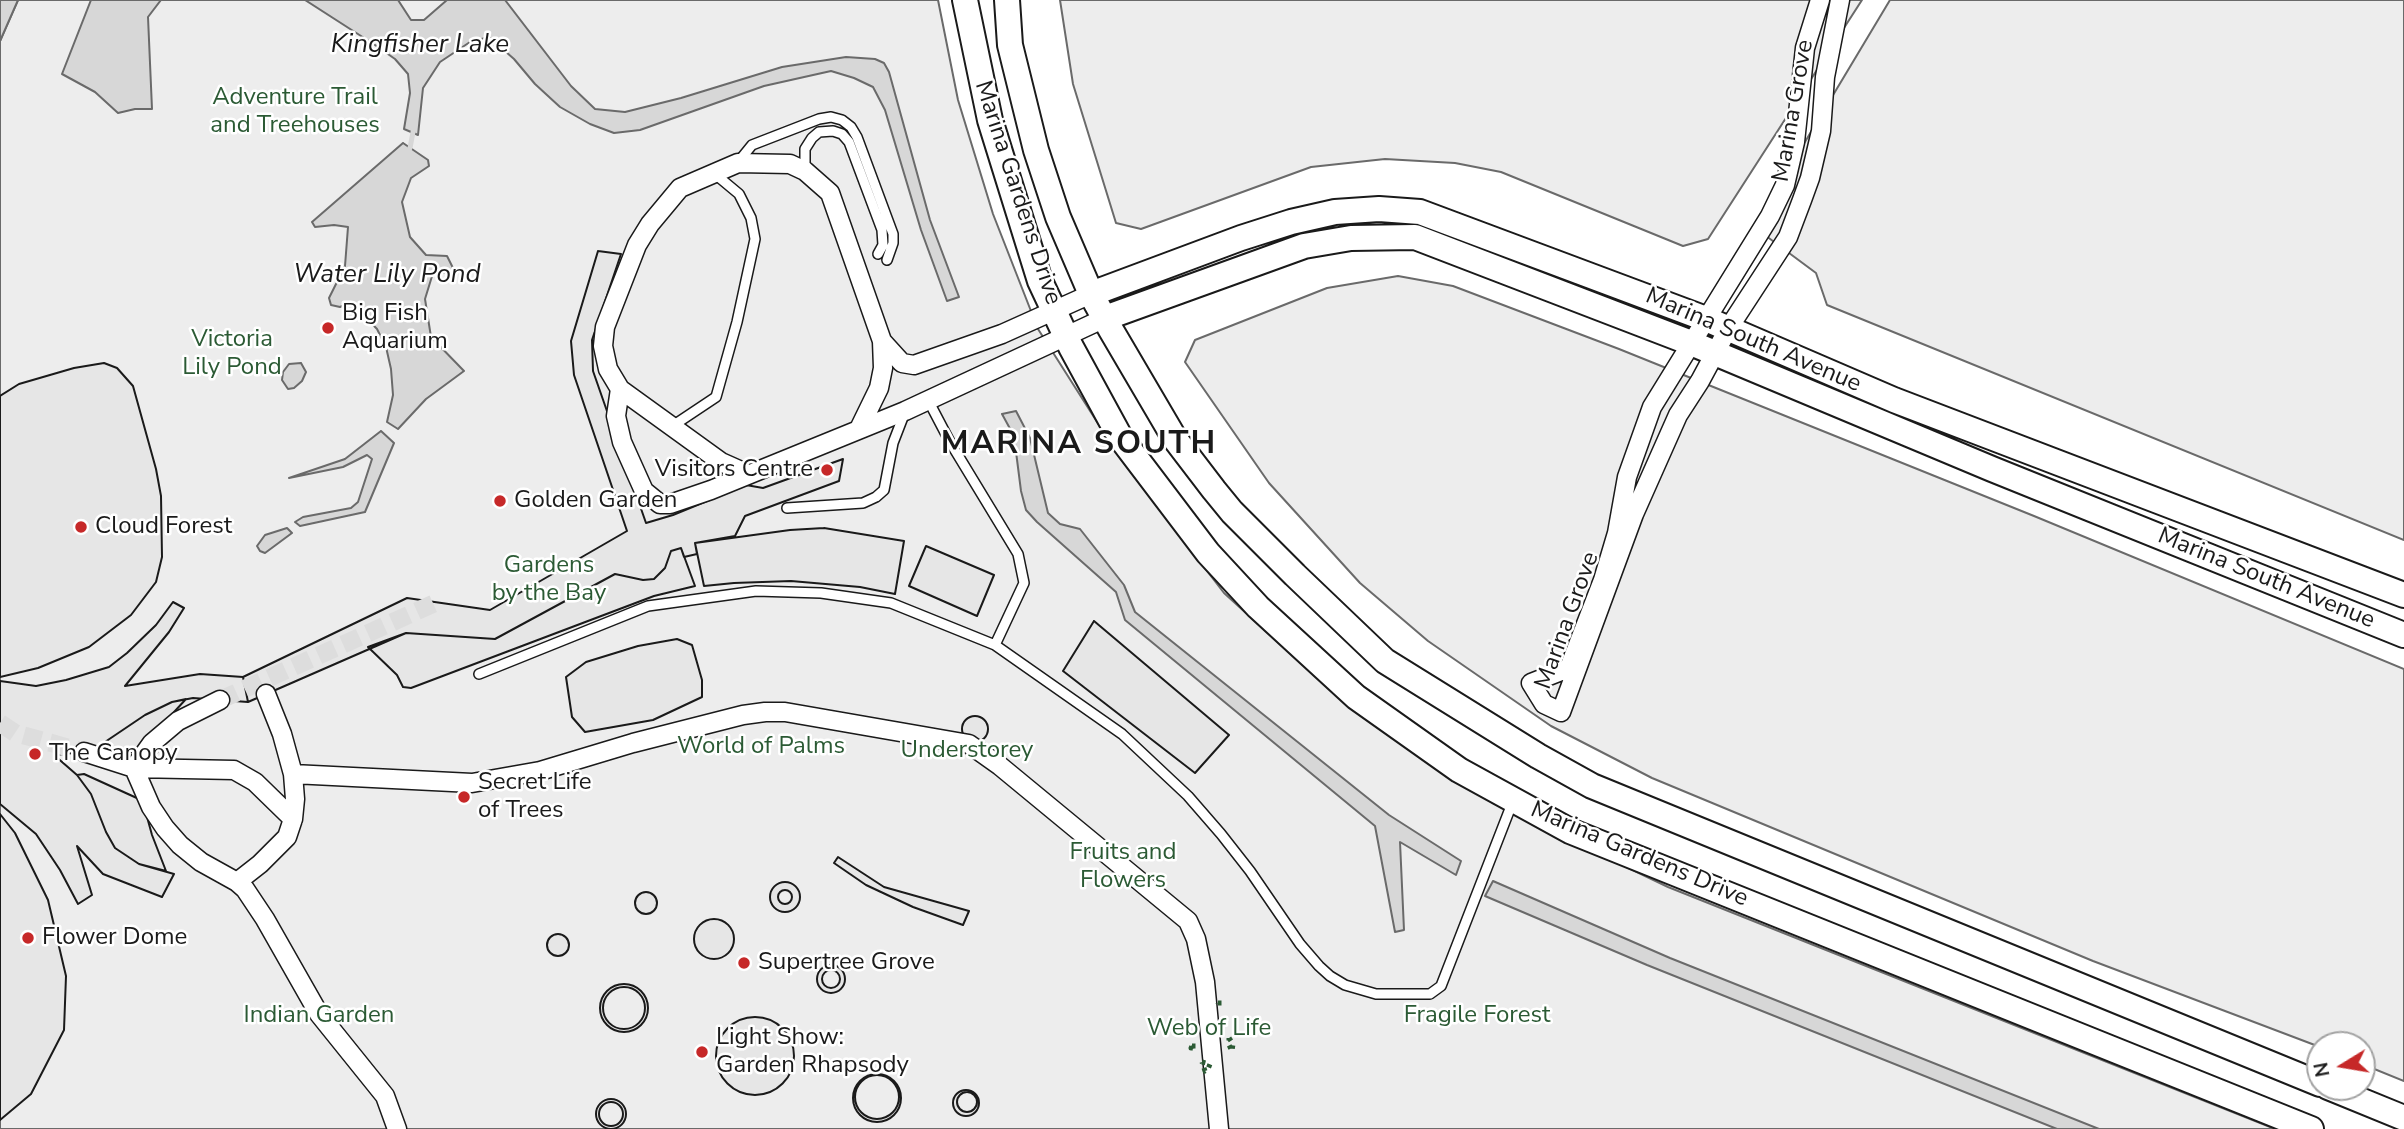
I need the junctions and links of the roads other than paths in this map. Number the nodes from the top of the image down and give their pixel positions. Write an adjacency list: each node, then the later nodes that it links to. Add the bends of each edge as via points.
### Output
1 (965, 0): 9 (main road, Marina Gardens Drive, via 995,140)
2 (1007, 0): 8 (main road, Marina Gardens Drive, via 1010,45 1036,150)
3 (1820, 0): 11 (street, Marina Grove, via 1805,48 1795,142 1785,185)
4 (1840, 0): 11 (street, Marina Grove, via 1825,77 1821,131 1788,237)
5 (738, 163): 6 (street, via 790,164); 6 (lane, via 752,145 819,119 842,120 857,137 892,234 893,243 882,257 882,230 842,134 819,132 812,138 805,149); 7 (street)
6 (805, 171): 13 (street, via 830,193)
7 (714, 173): 16 (street, via 680,188 637,245 605,327 604,358); 19 (lane, via 738,194 751,218 755,239 716,397)
8 (1091, 295): 9 (street); 10 (main road, Marina Gardens Drive); 11 (main road, Marina South Avenue, via 1291,222 1335,212 1380,209 1420,212)
9 (1053, 310): 12 (main road, Marina Gardens Drive); 13 (street, via 1002,334 914,365 902,363)
10 (1105, 318): 12 (street); 14 (main road, Marina South Avenue, via 1304,246 1351,238 1415,237); 35 (main road, Marina Gardens Drive, via 1175,439 1214,491 1385,661 1592,786)
11 (1717, 324): 14 (street, Marina Grove); 15 (street, Marina Grove); 23 (main road, Marina South Avenue, via 1894,400)
12 (1066, 336): 17 (street); 32 (main road, Marina Gardens Drive, via 1120,437 1208,553 1258,607 1356,697 1459,770)
13 (881, 341): 20 (street, via 879,388)
14 (1691, 343): 15 (main road, Marina South Avenue); 15 (street, Marina Grove, via 1652,407 1627,477 1603,580 1569,668 1531,683 1544,704 1562,712 1634,514 1678,415)
15 (1715, 353): 24 (main road, Marina South Avenue)
16 (620, 389): 19 (street); 21 (street, via 616,416 622,442 644,491 660,504 712,490)
17 (928, 400): 18 (street); 25 (lane, via 1018,554 1024,583)
18 (905, 411): 20 (street); 22 (lane, via 884,490 876,497 863,503)
19 (671, 427): 21 (street, via 721,462)
20 (859, 429): 21 (street)
21 (748, 474)
22 (787, 508)
23 (2404, 595)
24 (2404, 635)
25 (995, 645): 26 (lane, via 891,603 821,593 756,591 648,606); 32 (lane, via 1122,734 1157,765 1221,834 1307,951 1330,976 1358,990 1392,995 1438,990)
26 (479, 674)
27 (266, 694): 31 (street)
28 (220, 700): 30 (street, via 178,721 152,743)
29 (84, 752): 30 (street)
30 (134, 768): 33 (street, via 234,770 255,782); 34 (street, via 165,828 201,862)
31 (293, 774): 33 (street); 39 (street, via 472,783 540,771 765,712 969,744 1188,921 1205,982)
32 (1513, 800): 40 (main road, Marina Gardens Drive, via 1570,831)
33 (293, 819): 34 (street, via 287,837)
34 (237, 882): 38 (street, via 265,919 319,1014 385,1096)
35 (2306, 1078)
36 (2362, 1101): 37 (main road)
37 (2404, 1118)
38 (397, 1129)
39 (1219, 1129)
40 (2311, 1129)

